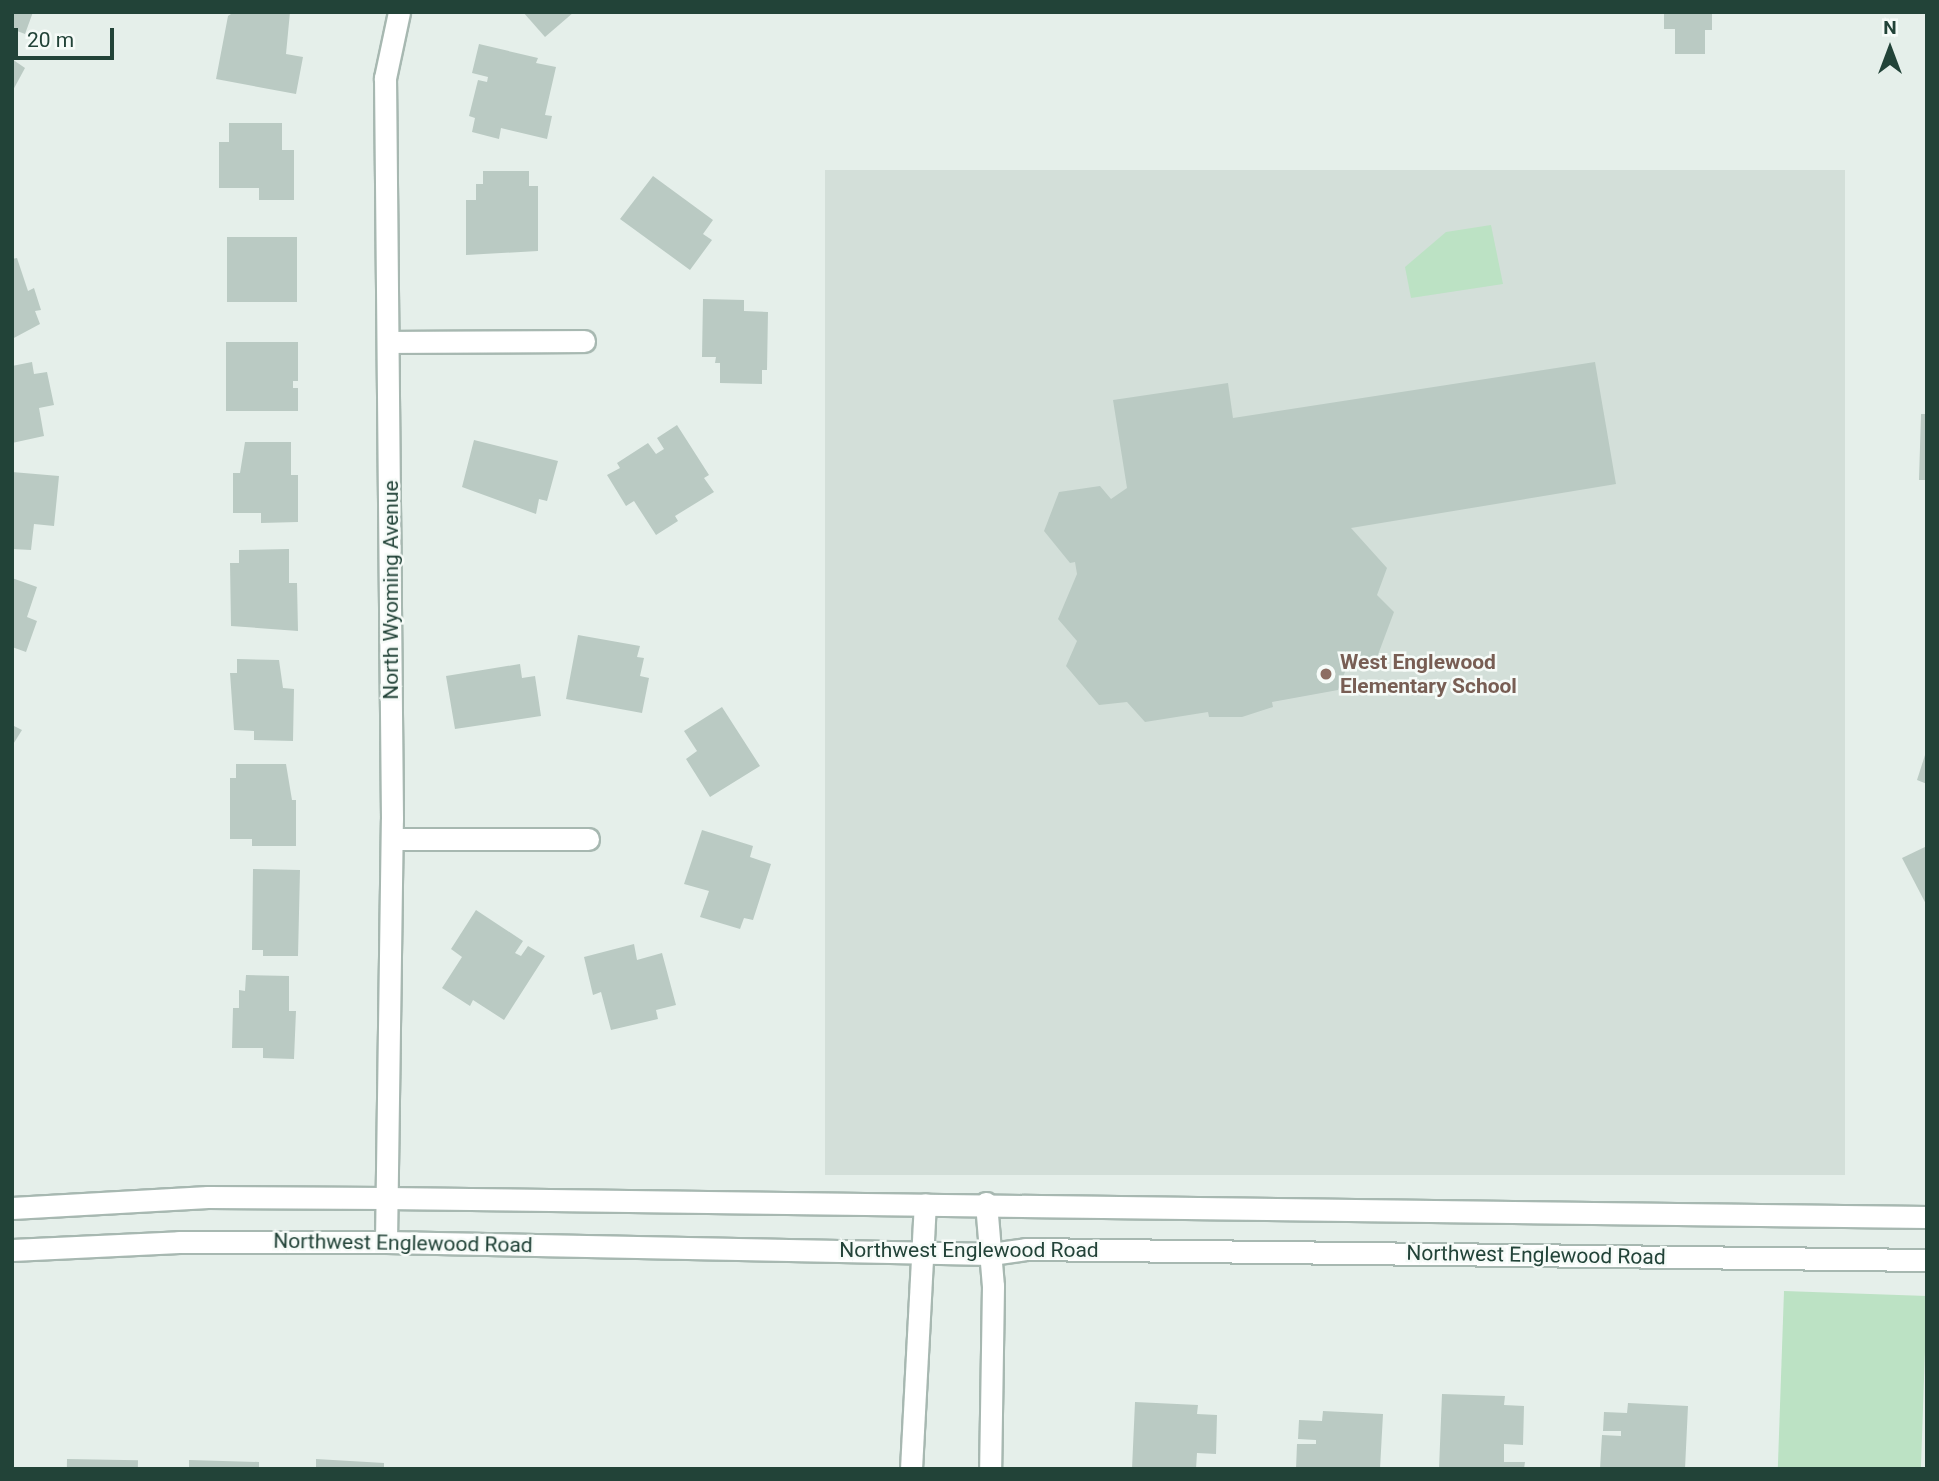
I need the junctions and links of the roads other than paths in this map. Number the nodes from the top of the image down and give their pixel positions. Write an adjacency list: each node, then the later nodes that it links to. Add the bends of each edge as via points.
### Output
1 (399, 12): 3 (main road, North Wyoming Avenue, via 385,78)
2 (584, 341): 3 (main road)
3 (390, 342): 4 (main road, North Wyoming Avenue)
4 (392, 839): 5 (main road); 6 (main road, North Wyoming Avenue)
5 (587, 839)
6 (385, 1198): 7 (main road, Northwest Englewood Road); 9 (main road, Northwest Englewood Road, via 208,1197); 11 (main road, North Wyoming Avenue)
7 (925, 1203): 8 (main road, Northwest Englewood Road); 13 (main road)
8 (986, 1203): 10 (main road, Northwest Englewood Road); 14 (main road)
9 (12, 1208)
10 (1927, 1217)
11 (386, 1241): 12 (main road, Northwest Englewood Road, via 179,1242); 13 (main road, Northwest Englewood Road)
12 (12, 1250)
13 (921, 1252): 14 (main road, Northwest Englewood Road); 16 (main road)
14 (991, 1254): 15 (main road, Northwest Englewood Road, via 1026,1249); 17 (main road)
15 (1927, 1259)
16 (911, 1469)
17 (990, 1469)

